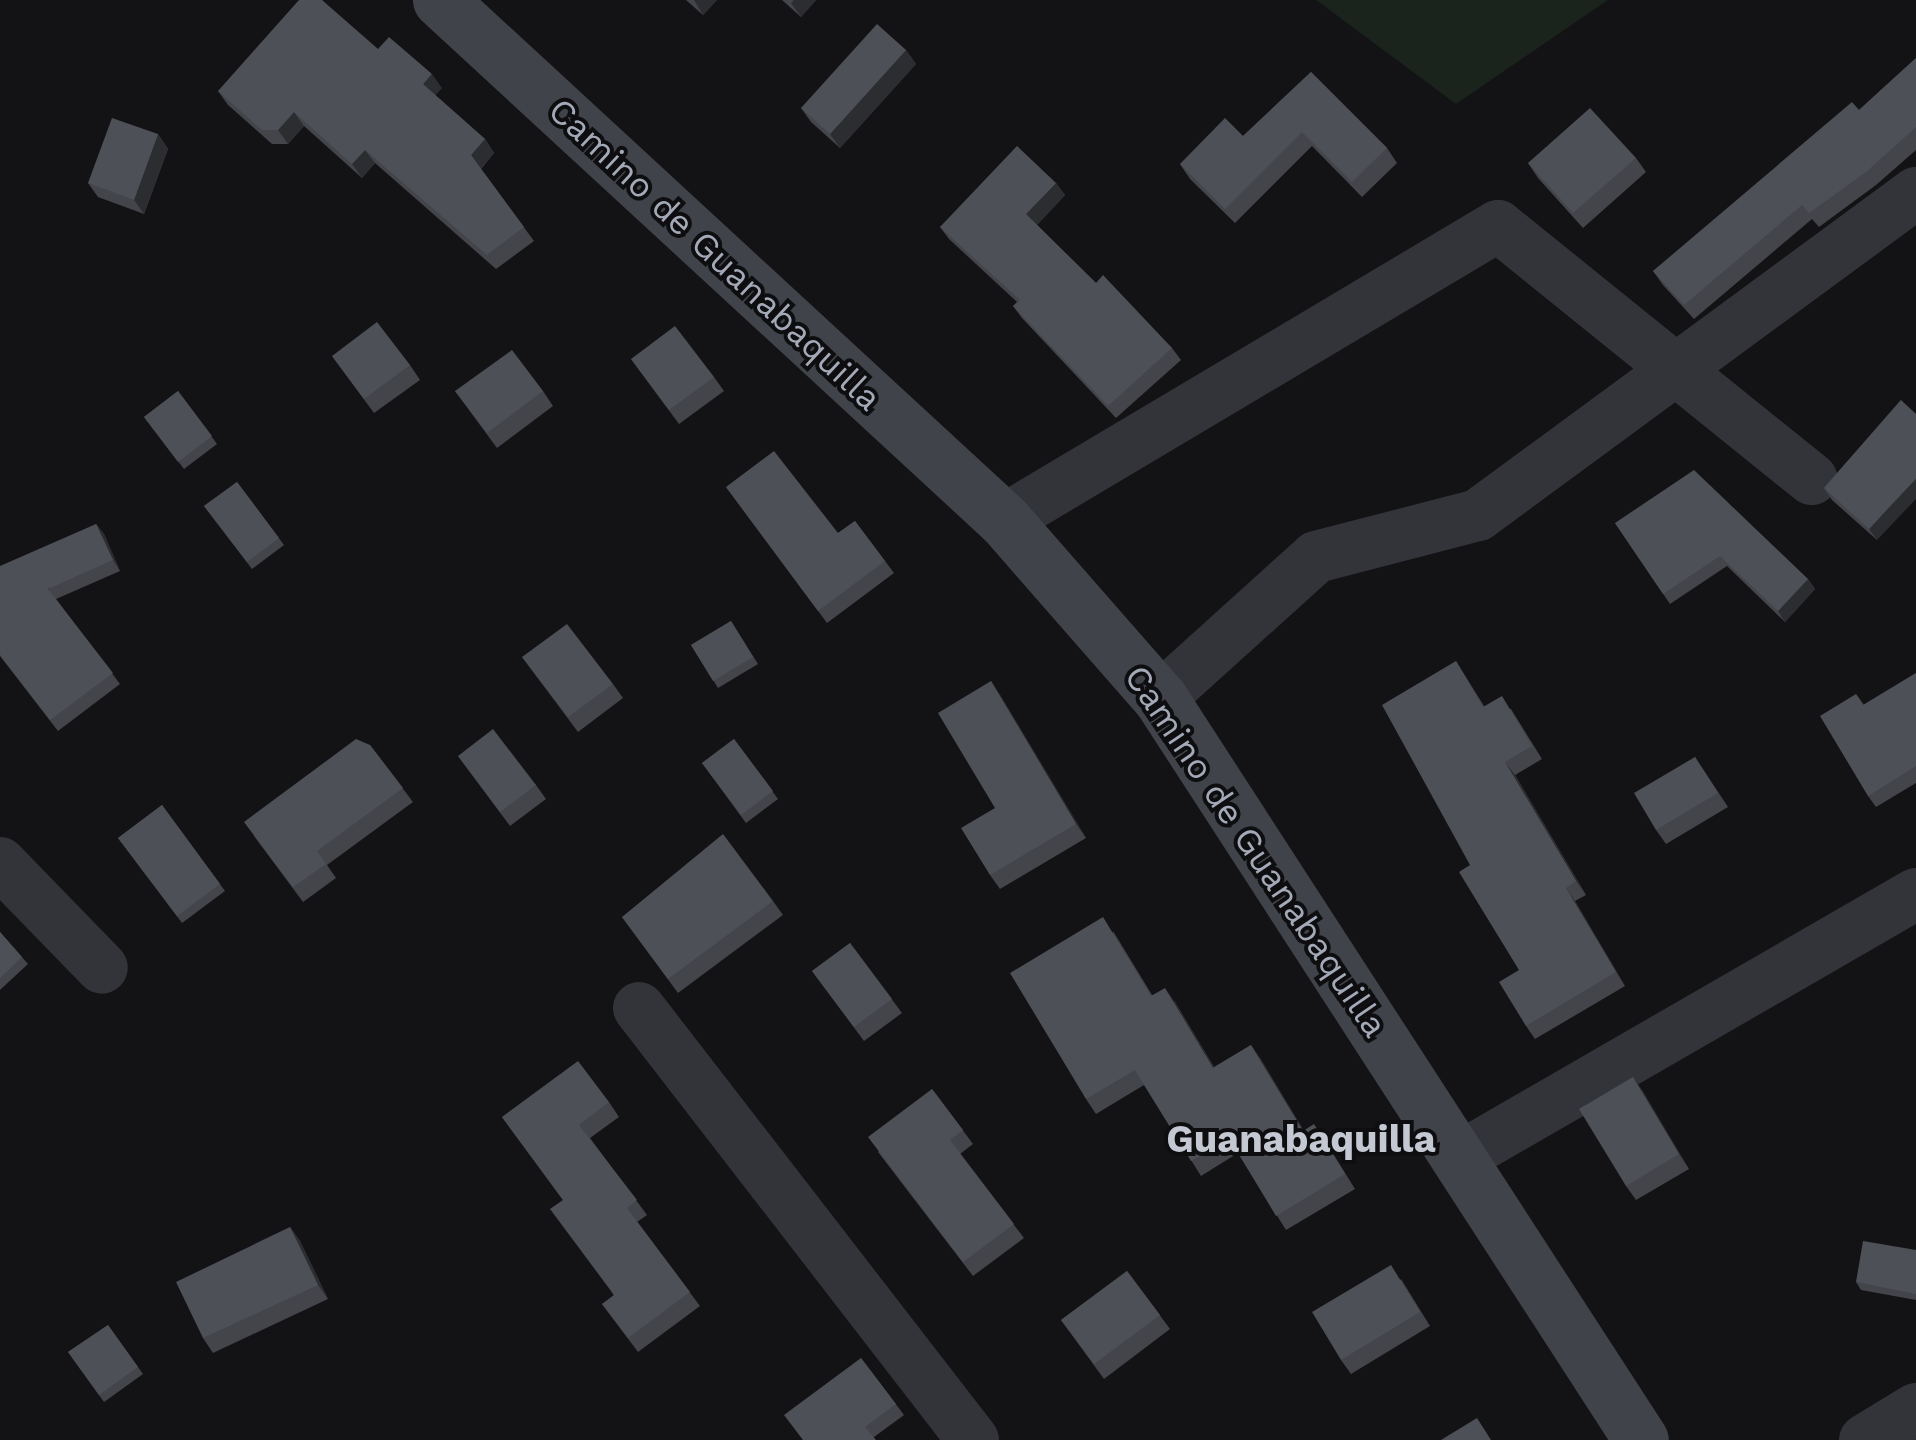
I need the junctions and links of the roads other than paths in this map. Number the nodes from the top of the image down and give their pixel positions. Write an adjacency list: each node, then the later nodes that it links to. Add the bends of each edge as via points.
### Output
1 (440, 0): 5 (street, Camino de Guanabaquilla)
2 (1916, 193): 3 (street)
3 (1678, 369): 4 (street); 5 (street, via 1498,226); 6 (street, via 1478,515 1316,557)
4 (1812, 479)
5 (1004, 520): 6 (street, Camino de Guanabaquilla)
6 (1160, 698): 11 (street, Camino de Guanabaquilla)
7 (0, 863): 9 (street)
8 (1916, 894): 11 (street)
9 (102, 968)
10 (638, 1008): 13 (street)
11 (1462, 1156): 14 (street, Camino de Guanabaquilla)
12 (1916, 1409): 15 (street)
13 (973, 1440)
14 (1641, 1440)
15 (1865, 1440)

